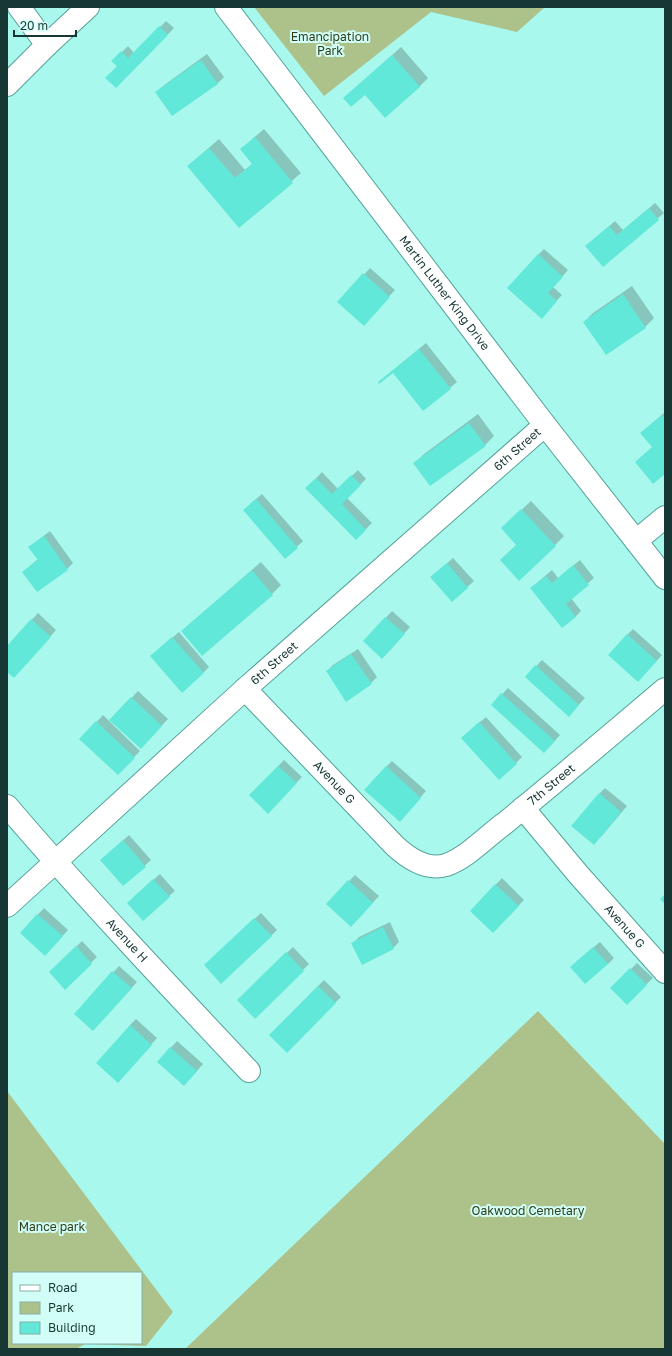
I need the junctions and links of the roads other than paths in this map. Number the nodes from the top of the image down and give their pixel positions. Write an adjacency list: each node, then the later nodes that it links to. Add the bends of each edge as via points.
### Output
1 (19, 7): 4 (street)
2 (88, 7): 4 (street)
3 (226, 7): 6 (street, Martin Luther King Drive)
4 (47, 45): 5 (street)
5 (7, 85)
6 (545, 425): 8 (street, Martin Luther King Drive); 10 (street, 6th Street)
7 (665, 517): 8 (street)
8 (636, 540): 9 (street, Martin Luther King Drive)
9 (665, 578)
10 (245, 688): 14 (street, 6th Street); 15 (street, Avenue G, via 394,846 410,859)
11 (665, 689): 13 (street, 7th Street)
12 (7, 806): 14 (street, Avenue H)
13 (523, 808): 15 (street, 7th Street, via 461,858 445,865); 17 (street, Avenue G)
14 (56, 862): 16 (street, 6th Street); 18 (street, Avenue H)
15 (430, 866)
16 (7, 906)
17 (665, 972)
18 (249, 1071)

